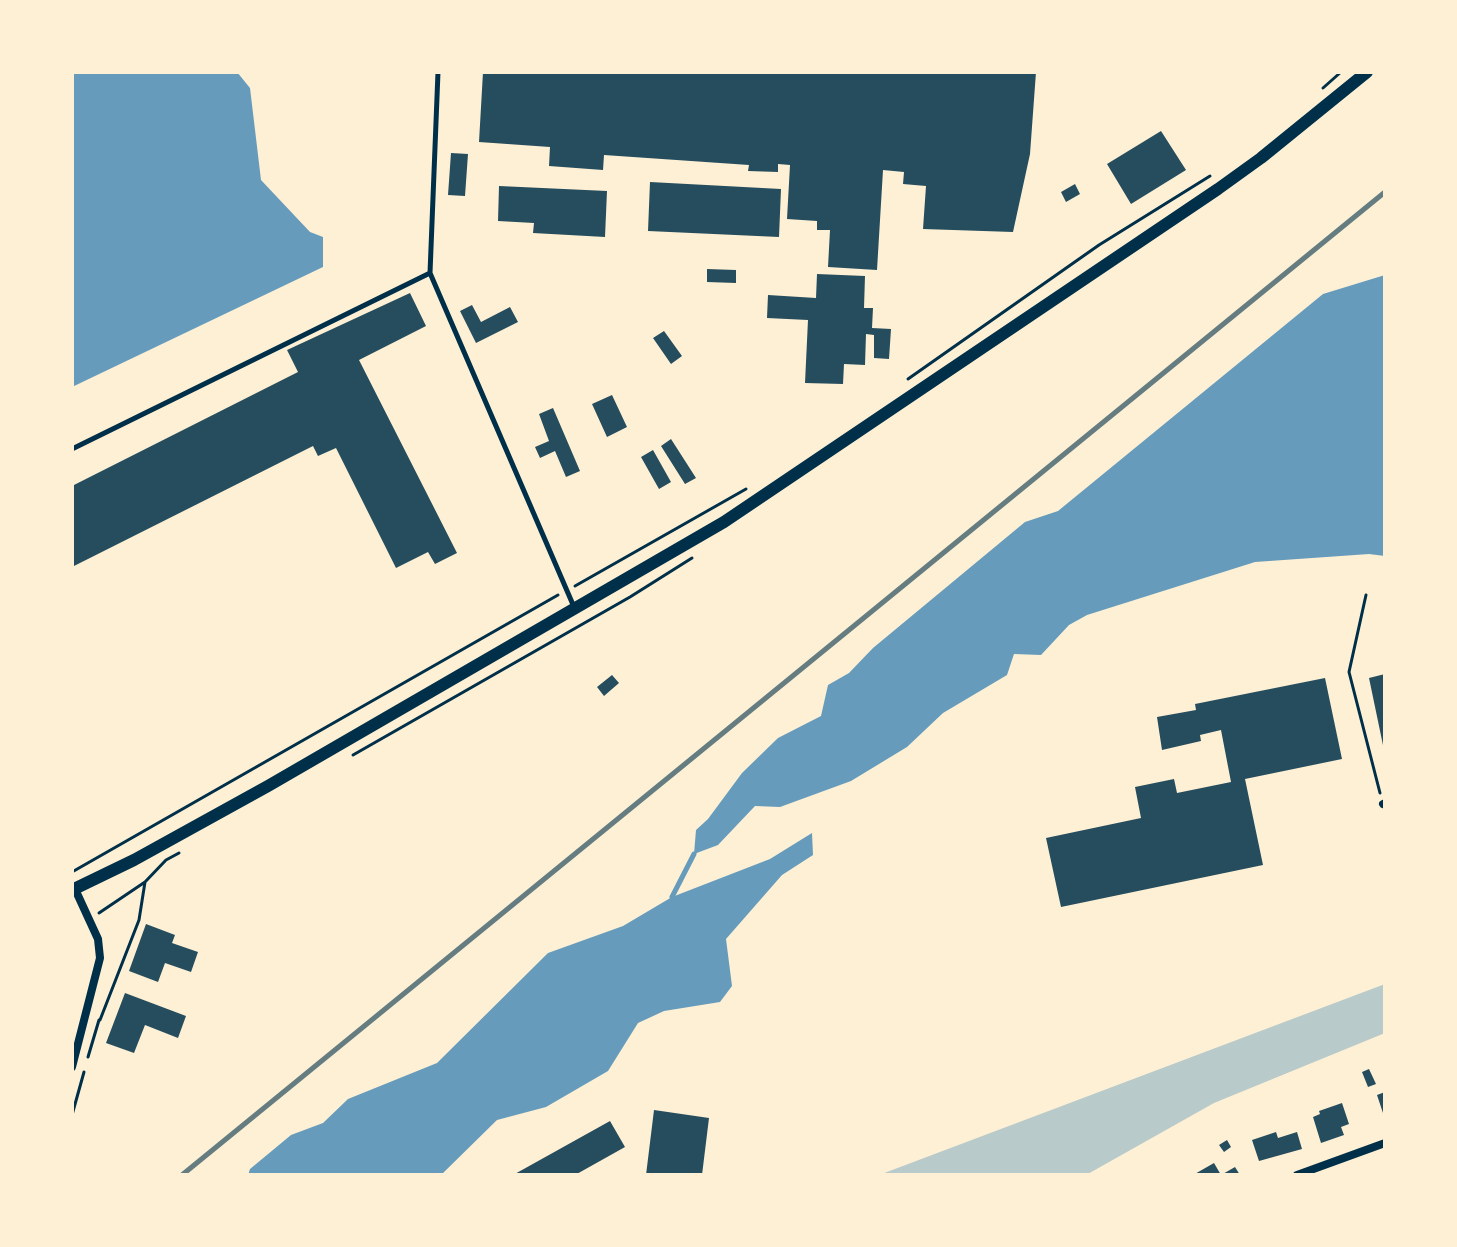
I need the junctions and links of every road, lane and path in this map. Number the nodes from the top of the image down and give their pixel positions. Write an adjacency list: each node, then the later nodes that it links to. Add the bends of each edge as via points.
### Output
1 (438, 72): 6 (lane)
2 (1341, 72): 4 (path)
3 (1367, 72): 12 (street, via 1207,197 724,522)
4 (1318, 92)
5 (1221, 169): 7 (path, via 1085,254)
6 (430, 273): 8 (lane); 10 (lane)
7 (904, 382)
8 (72, 449)
9 (755, 482): 10 (path)
10 (566, 591): 12 (lane); 14 (path)
11 (1366, 595): 13 (path, via 1349,672)
12 (575, 609): 16 (street, via 268,786)
13 (1384, 803)
14 (72, 872)
15 (145, 882): 17 (path, via 139,920)
16 (74, 890): 18 (street, via 98,939 100,958)
17 (100, 1020)
18 (72, 1067)
19 (1385, 1143): 20 (street)
20 (1297, 1175)

